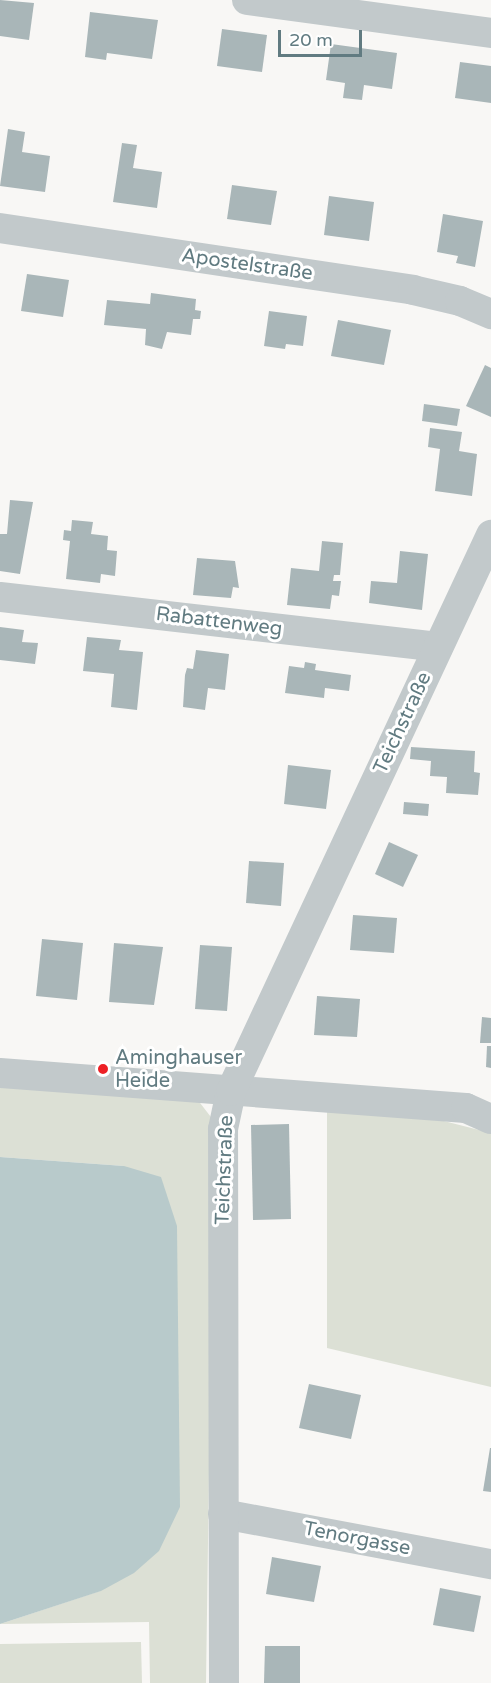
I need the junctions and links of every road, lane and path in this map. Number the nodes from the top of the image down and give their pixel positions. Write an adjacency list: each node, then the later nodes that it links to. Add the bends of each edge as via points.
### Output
1 (247, 0): 2 (street)
2 (491, 33)
3 (0, 228): 4 (street, Apostelstraße, via 413,290 460,301)
4 (491, 314)
5 (487, 552): 7 (street, Teichstraße)
6 (0, 597): 7 (street, Rabattenweg)
7 (438, 647): 9 (street, Teichstraße)
8 (0, 1073): 9 (street)
9 (231, 1091): 10 (street, via 466,1108); 11 (street, Teichstraße, via 223,1129)
10 (491, 1119)
11 (223, 1514): 12 (street, Tenorgasse); 13 (street, Teichstraße)
12 (491, 1564)
13 (224, 1683)

